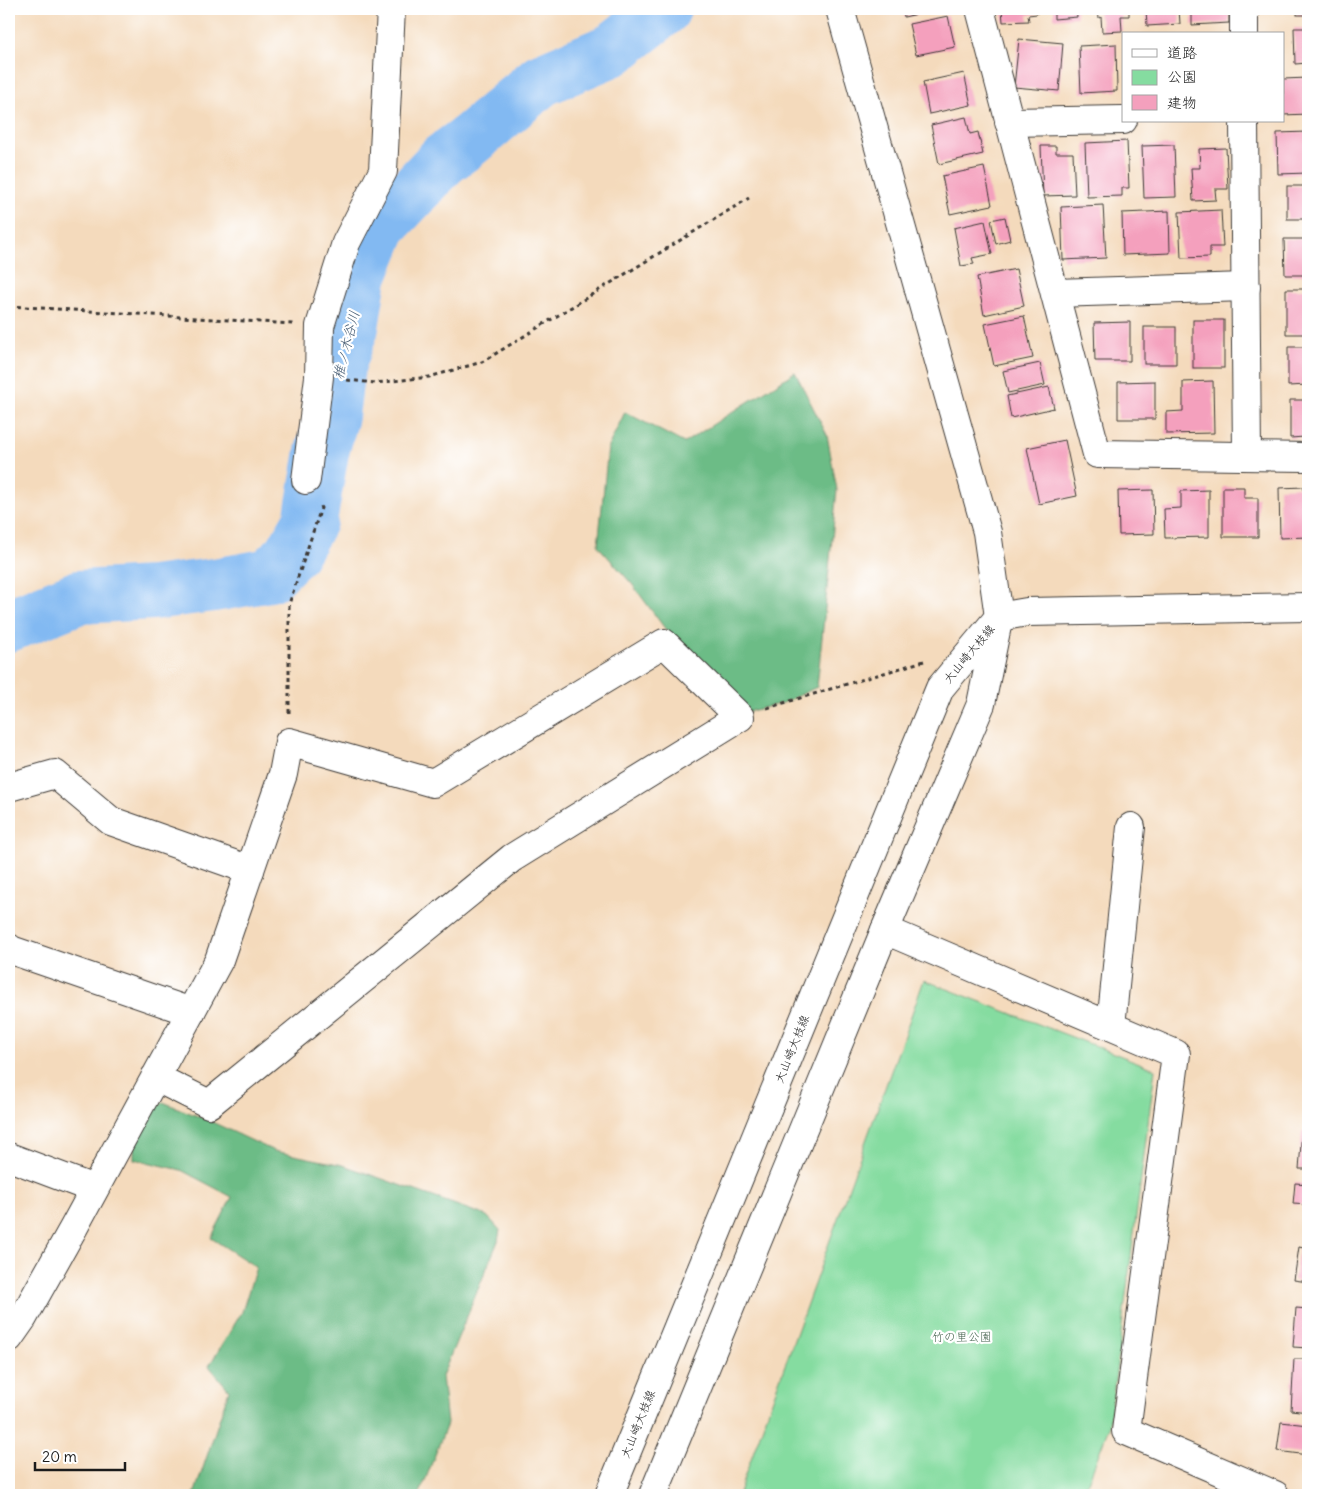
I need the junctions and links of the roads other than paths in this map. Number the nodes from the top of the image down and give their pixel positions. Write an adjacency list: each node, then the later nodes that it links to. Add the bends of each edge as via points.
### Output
1 (391, 9): 13 (street, via 383,171 346,243 320,326 319,377)
2 (840, 9): 15 (street, via 987,532)
3 (980, 9): 7 (street)
4 (1244, 9): 5 (street)
5 (1244, 32)
6 (1122, 120): 7 (street)
7 (1010, 122): 10 (street)
8 (1244, 122): 9 (street)
9 (1246, 287): 10 (street); 11 (street)
10 (1054, 293): 11 (street, via 1097,454)
11 (1247, 456): 12 (street)
12 (1308, 457)
13 (306, 480)
14 (1308, 608): 15 (street, 大山崎大枝線, via 1027,612)
15 (999, 617): 19 (street, 大山崎大枝線, via 981,704); 27 (street, 大山崎大枝線, via 940,688)
16 (9, 787): 18 (street, via 55,774 111,821)
17 (1131, 827): 22 (street)
18 (250, 870): 21 (street, via 220,960); 23 (street, via 283,774 289,742 433,783 664,643 740,717 512,858 209,1104)
19 (885, 930): 22 (street); 28 (street, 大山崎大枝線)
20 (9, 948): 21 (street)
21 (191, 1012): 23 (street)
22 (1111, 1026): 29 (street, via 1176,1054 1126,1431)
23 (155, 1077): 25 (street)
24 (9, 1157): 25 (street)
25 (94, 1189): 26 (street)
26 (9, 1338)
27 (609, 1495)
28 (653, 1495)
29 (1274, 1495)

